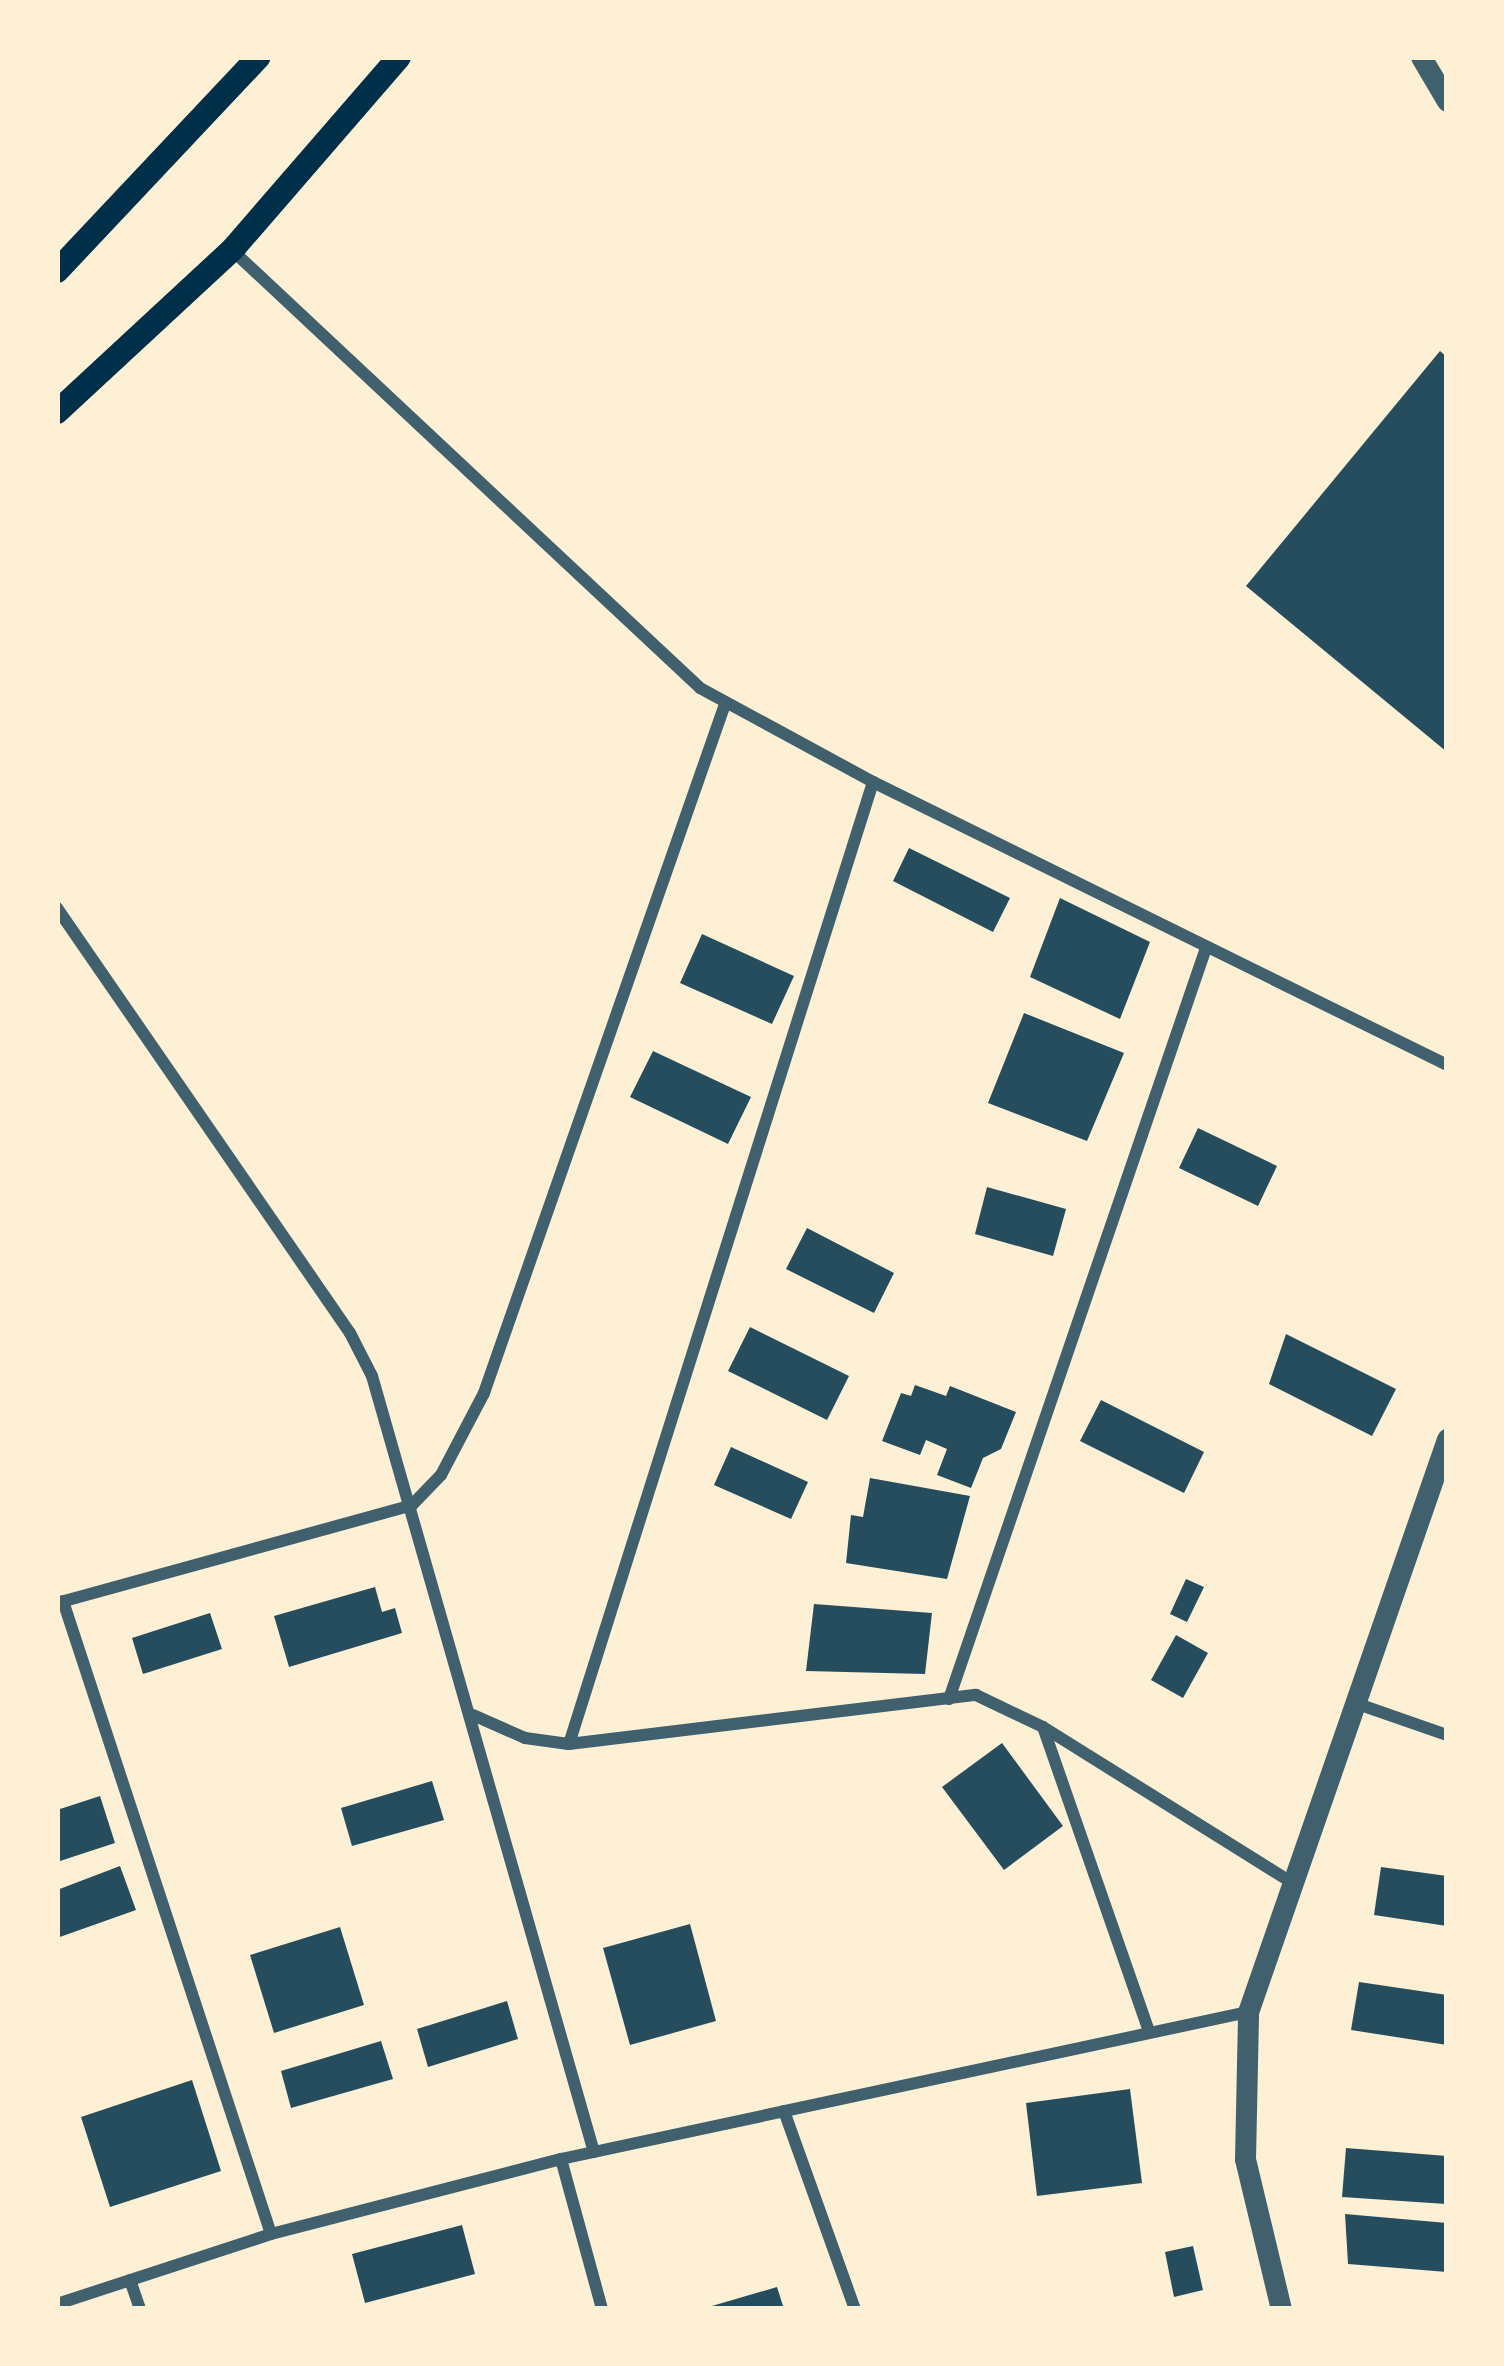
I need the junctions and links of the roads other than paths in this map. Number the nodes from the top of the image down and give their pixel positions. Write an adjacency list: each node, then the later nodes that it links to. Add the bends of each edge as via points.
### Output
1 (259, 57): 7 (main road)
2 (399, 57): 6 (main road)
3 (1421, 57): 4 (street)
4 (1441, 76): 5 (street)
5 (1447, 101)
6 (232, 250): 8 (main road); 9 (street, via 650,647)
7 (57, 271)
8 (57, 412)
9 (725, 704): 10 (street); 15 (street, via 484,1393 452,1460)
10 (873, 782): 12 (street); 22 (street)
11 (57, 908): 15 (street, via 350,1333 381,1399)
12 (1206, 948): 13 (street); 17 (street)
13 (1447, 1065)
14 (1447, 1439): 18 (street)
15 (412, 1505): 16 (street); 19 (street)
16 (60, 1602): 29 (street)
17 (949, 1699): 20 (street, via 976,1695); 22 (street)
18 (1355, 1702): 21 (street); 23 (street)
19 (473, 1715): 22 (street, via 525,1738); 27 (street)
20 (1043, 1727): 23 (street); 25 (street)
21 (1447, 1735)
22 (568, 1744)
23 (1291, 1882): 24 (street)
24 (1248, 2012): 25 (street); 35 (street, via 1245,2159)
25 (1149, 2032): 26 (street)
26 (784, 2111): 27 (street); 34 (street)
27 (594, 2152): 28 (street)
28 (561, 2159): 29 (street); 33 (street)
29 (272, 2234): 30 (street)
30 (130, 2280): 31 (street); 32 (street)
31 (57, 2304)
32 (140, 2309)
33 (602, 2309)
34 (855, 2309)
35 (1281, 2309)

